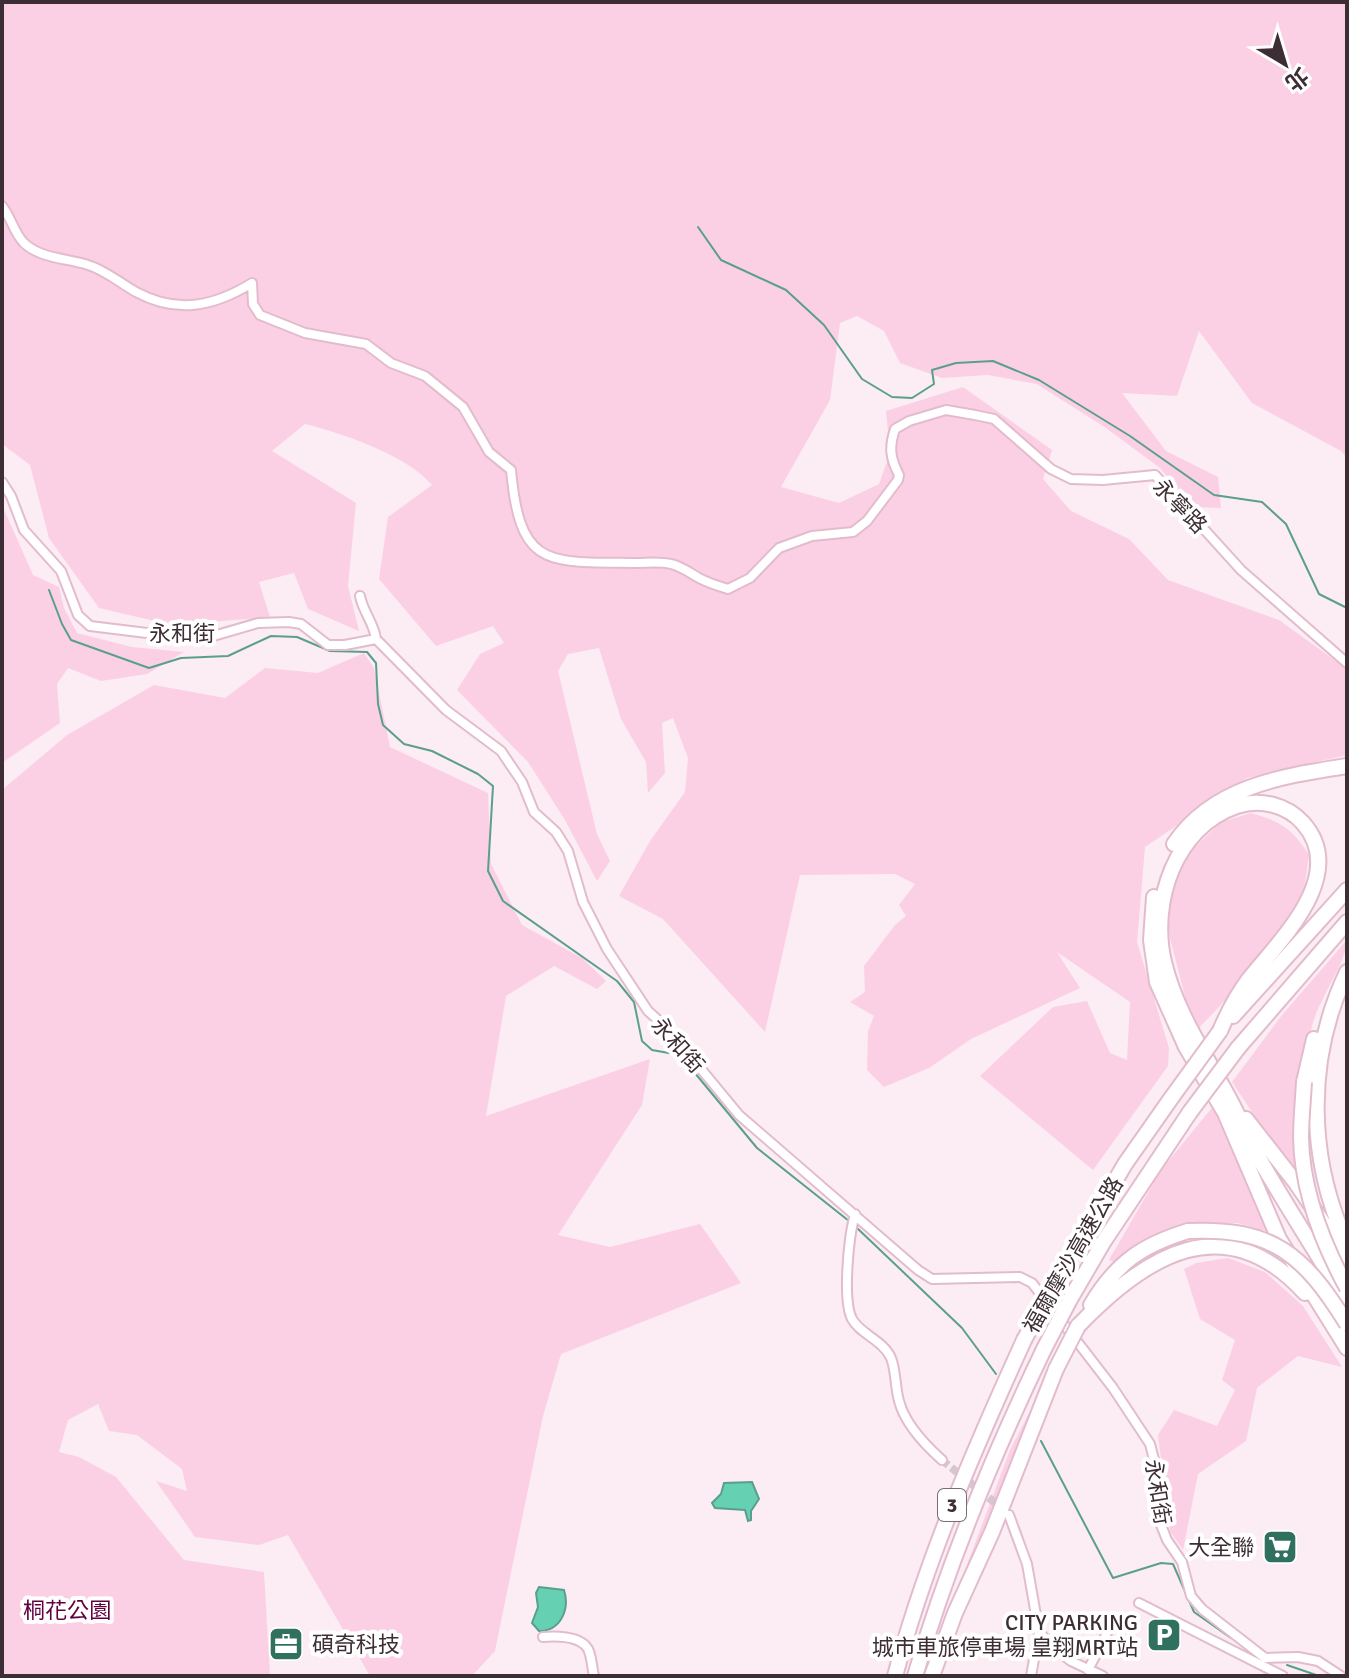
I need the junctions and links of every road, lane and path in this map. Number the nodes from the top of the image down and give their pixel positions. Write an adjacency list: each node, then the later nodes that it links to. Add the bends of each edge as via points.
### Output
1 (2, 206): 5 (street, 永寧路, via 24,243 39,253 90,265 167,306 228,298 252,283 253,304 260,315 305,333 366,344 391,363 425,376 463,407 489,452 511,470 517,518 538,552 566,561 675,564 728,589 750,578 779,548 812,536 853,532 867,521 898,480 890,445 895,429 946,410 994,419 1051,469 1071,479 1155,475 1241,570)
2 (2, 482): 4 (street, 永和街, via 24,530 61,571 78,615 90,626 210,637 258,623 289,622 301,624 328,645)
3 (360, 596): 4 (street)
4 (376, 639): 13 (street, 永和街, via 446,710 501,751 534,812 568,851 583,902 648,1011 739,1115)
5 (1347, 663)
6 (1347, 766): 12 (highway, via 1274,779 1231,794 1189,825 1157,882 1151,914 1157,982 1186,1047)
7 (1347, 890): 11 (highway, 福爾摩沙高速公路 / 3)
8 (1347, 922): 34 (highway, 福爾摩沙高速公路 / 3, bridge, via 1190,1112 1069,1301 1001,1440)
9 (1347, 963): 16 (highway, bridge, via 1327,1001 1304,1082 1301,1138 1320,1231)
10 (1347, 972): 14 (highway, via 1325,1027 1317,1066 1316,1124)
11 (1220, 1031): 12 (highway, via 1248,980 1296,924 1318,874 1319,857 1305,824 1276,805 1240,804 1205,823 1177,857 1161,904 1164,960 1176,1000); 33 (highway, 福爾摩沙高速公路 / 3, bridge, via 1125,1164 1024,1340 943,1527)
12 (1228, 1107): 15 (highway, via 1296,1183); 17 (highway); 18 (highway); 19 (highway, via 1279,1239)
13 (854, 1216): 23 (street, via 848,1242 852,1320 891,1358 899,1403 909,1423); 29 (street, 永和街, via 932,1279 1020,1277 1032,1283 1150,1444 1161,1525 1182,1562 1191,1596 1265,1658)
14 (1347, 1244)
15 (1347, 1258)
16 (1347, 1288)
17 (1347, 1303)
18 (1347, 1311)
19 (1331, 1322): 21 (highway, via 1267,1260 1247,1252 1197,1247 1147,1266); 22 (highway)
20 (1347, 1324): 21 (highway, bridge, via 1323,1286 1280,1247 1236,1232 1188,1231 1137,1252 1100,1290)
21 (1078, 1326): 35 (highway, bridge)
22 (1347, 1348)
23 (942, 1460)
24 (1009, 1515): 27 (street, via 1027,1564)
25 (1139, 1603): 31 (street)
26 (1108, 1631): 30 (street)
27 (1039, 1632): 30 (street); 36 (street)
28 (543, 1637): 32 (street, via 578,1640 587,1647)
29 (1275, 1658): 31 (street); 39 (street, 永和街, via 1318,1661)
30 (1088, 1670): 37 (street)
31 (1271, 1673): 38 (street)
32 (594, 1676)
33 (895, 1676)
34 (915, 1676)
35 (932, 1676)
36 (1031, 1676)
37 (1103, 1676)
38 (1283, 1676)
39 (1341, 1676)

